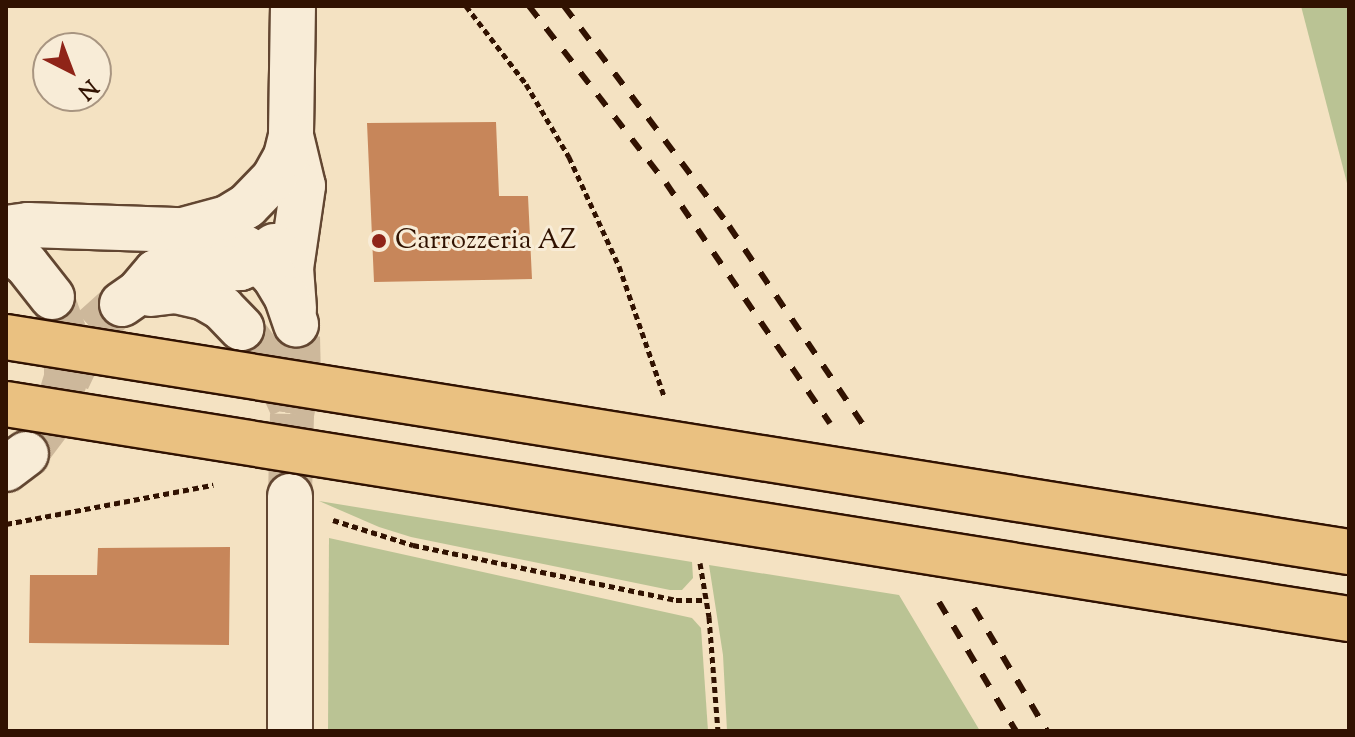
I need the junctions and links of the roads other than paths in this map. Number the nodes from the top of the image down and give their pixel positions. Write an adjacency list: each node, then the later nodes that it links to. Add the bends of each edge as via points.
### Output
1 (293, 6): 2 (street)
2 (291, 136): 3 (street); 5 (street, via 274,178 247,206 214,223)
3 (303, 197): 7 (street, via 285,233); 7 (street, via 291,268 297,330 282,287)
4 (6, 228): 5 (street)
5 (175, 230): 7 (street, via 226,237)
6 (6, 249): 8 (street, via 26,264)
7 (259, 259): 9 (street, via 230,269 156,272 118,306 154,293 190,294 222,308)
8 (52, 297)
9 (241, 328)
10 (6, 337): 13 (highway, bridge)
11 (6, 404): 14 (highway, bridge)
12 (290, 504): 15 (street)
13 (1349, 552)
14 (1349, 619)
15 (290, 731)

